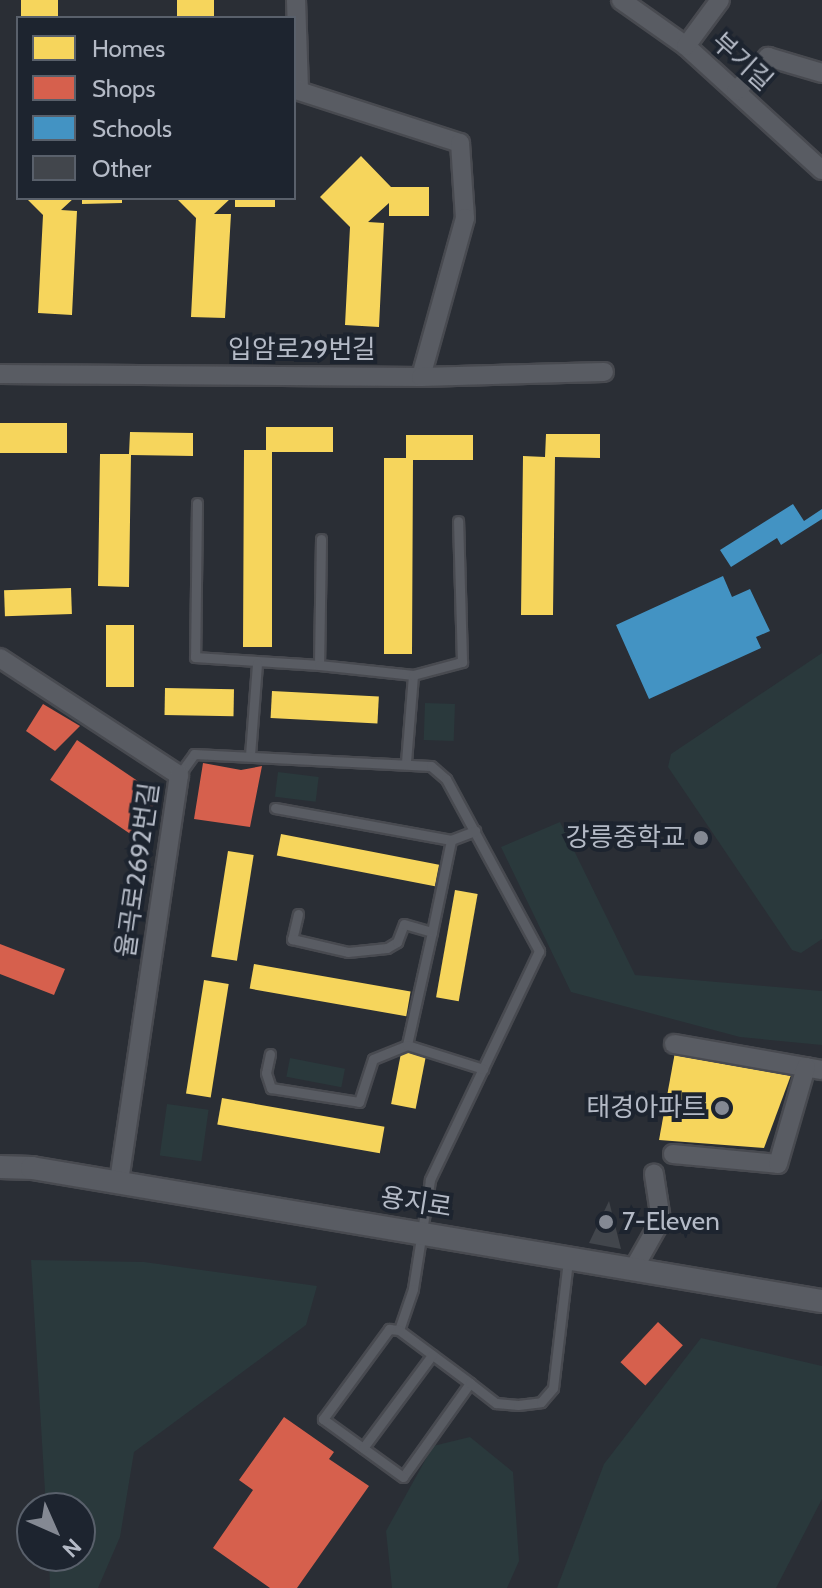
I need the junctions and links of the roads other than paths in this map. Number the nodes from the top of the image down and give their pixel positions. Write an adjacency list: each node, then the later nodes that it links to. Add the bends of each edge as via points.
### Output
1 (296, 0): 10 (street, via 299,91 460,143 465,218)
2 (621, 0): 4 (street, 부기길)
3 (720, 0): 4 (street)
4 (686, 46): 6 (street, 부기길)
5 (822, 73): 6 (street, via 768,57)
6 (736, 91): 7 (street, 부기길)
7 (822, 170)
8 (604, 372): 10 (street, 입암로29번길)
9 (0, 374): 10 (street, 입암로29번길)
10 (421, 377)
11 (197, 503): 15 (lane, via 195,657)
12 (458, 521): 17 (lane, via 462,662)
13 (321, 539): 16 (lane)
14 (0, 658): 20 (street, 율곡로2692번길)
15 (257, 663): 16 (lane); 18 (lane)
16 (319, 665): 17 (lane)
17 (413, 675): 19 (lane)
18 (250, 755): 19 (lane); 20 (lane, via 194,754)
19 (406, 762): 22 (lane, via 431,766 446,779)
20 (179, 775): 34 (street, 율곡로2692번길)
21 (275, 808): 23 (lane)
22 (475, 831): 23 (lane); 30 (lane, via 539,951)
23 (451, 840): 25 (lane)
24 (298, 914): 25 (lane, via 292,939 348,952 387,948 397,942 404,924)
25 (432, 932): 27 (lane)
26 (674, 1044): 29 (street)
27 (407, 1045): 28 (lane, via 373,1059 359,1102 271,1088 266,1073); 30 (lane)
28 (270, 1054)
29 (814, 1068): 31 (street, via 778,1164)
30 (483, 1069): 35 (lane, via 430,1180)
31 (673, 1154)
32 (0, 1167): 34 (street, 용지로)
33 (654, 1174): 37 (street, via 661,1220)
34 (119, 1182): 35 (street, 용지로)
35 (421, 1232): 36 (street, 용지로); 39 (lane, via 413,1289)
36 (568, 1257): 37 (street, 용지로); 41 (lane, via 553,1388 541,1402 518,1405 496,1403)
37 (634, 1268): 38 (street, 용지로)
38 (822, 1301)
39 (399, 1330): 40 (lane); 42 (lane, via 389,1329 323,1419)
40 (432, 1355): 41 (lane); 42 (lane)
41 (470, 1383): 42 (lane, via 403,1477)
42 (363, 1448)

